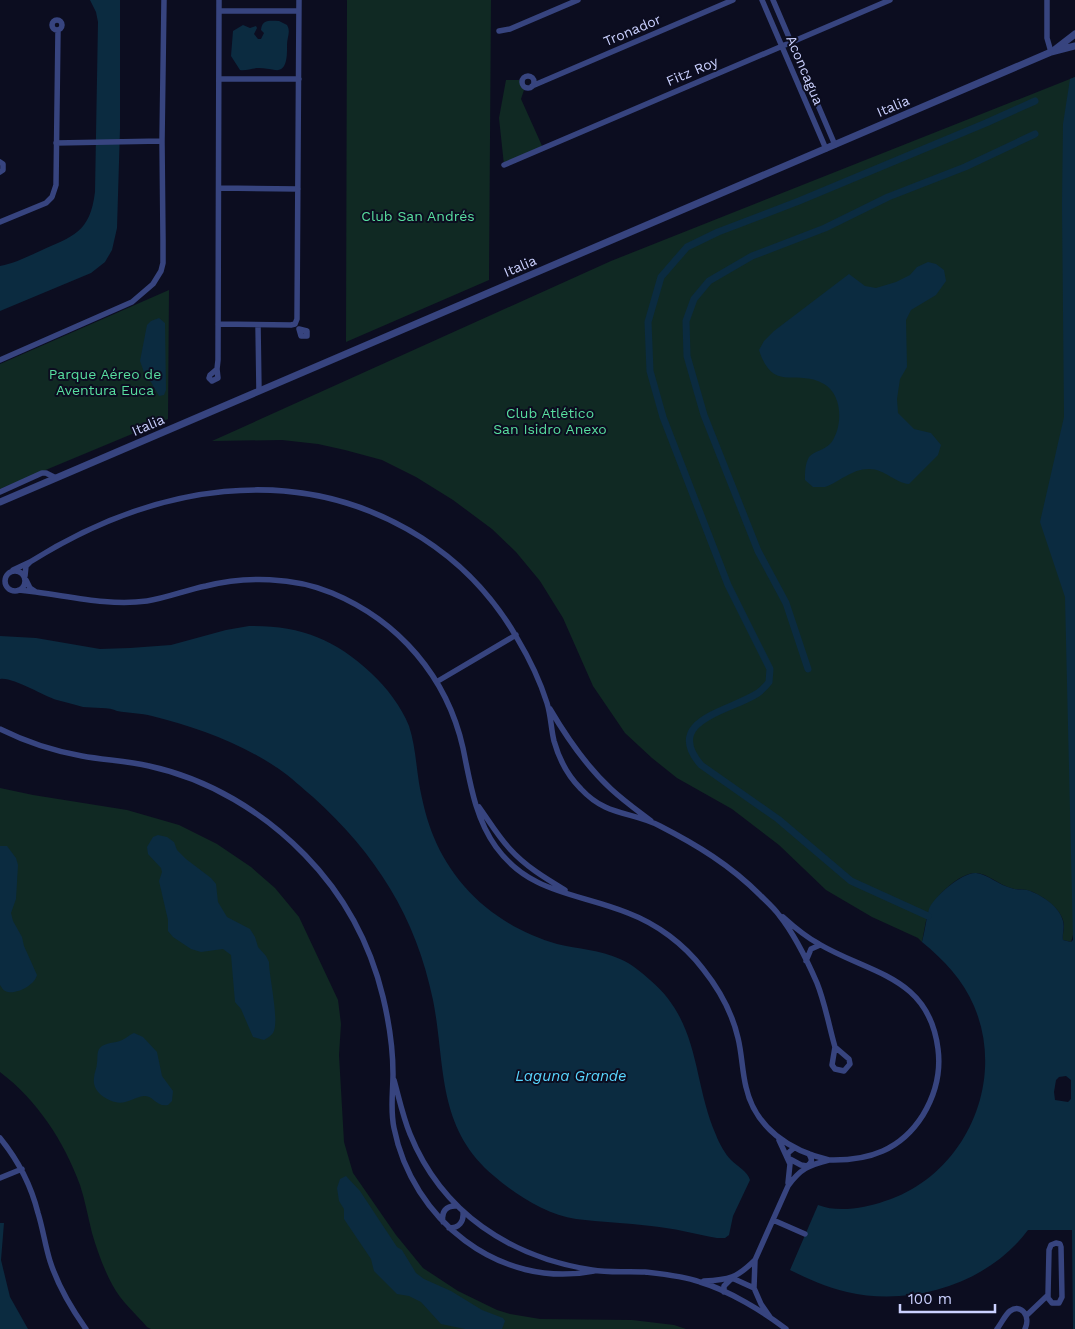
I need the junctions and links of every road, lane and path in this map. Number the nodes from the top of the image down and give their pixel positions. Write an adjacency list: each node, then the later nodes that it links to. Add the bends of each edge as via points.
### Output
1 (164, 0): 26 (street)
2 (220, 0): 10 (street)
3 (299, 0): 11 (street)
4 (578, 0): 13 (street)
5 (733, 0): 24 (street, Tronador)
6 (762, 0): 16 (street, Aconcagua)
7 (773, 0): 15 (street, Aconcagua)
8 (890, 0): 15 (street, Fitz Roy)
9 (1047, 0): 18 (street, via 1046,38)
10 (220, 11): 11 (street); 20 (street)
11 (299, 11): 21 (street)
12 (58, 30): 27 (street)
13 (499, 31)
14 (1075, 34): 18 (street, Italia)
15 (791, 43): 16 (street, Fitz Roy); 19 (street, Aconcagua)
16 (782, 46): 23 (street, Aconcagua); 31 (street, Fitz Roy)
17 (1075, 46): 18 (street, Italia)
18 (1050, 52): 28 (street, Italia)
19 (805, 76): 23 (street); 28 (street, Aconcagua)
20 (219, 79): 21 (street); 33 (street)
21 (299, 79): 34 (street)
22 (533, 79): 24 (street); 25 (street); 25 (street, via 526,76 522,80 525,87)
23 (796, 80): 29 (street, Aconcagua)
24 (540, 83): 25 (street, Tronador)
25 (532, 86)
26 (162, 141): 27 (street); 38 (street, via 163,263 153,284 132,302 104,316)
27 (56, 143): 35 (street, via 56,185 52,197 42,206)
28 (834, 145): 29 (street, Italia)
29 (826, 149): 40 (street, Italia)
30 (0, 162): 32 (street, via 4,167)
31 (504, 165)
32 (0, 172)
33 (219, 188): 34 (street); 36 (street)
34 (298, 189): 37 (street, via 297,326)
35 (0, 222)
36 (218, 324): 37 (street); 39 (street)
37 (258, 325): 40 (street)
38 (0, 360)
39 (216, 369)
40 (259, 391): 41 (street, Italia)
41 (56, 478): 42 (street, via 42,473); 43 (street, Italia)
42 (0, 492)
43 (0, 502)
44 (30, 562): 45 (street); 47 (street, via 26,566); 52 (street, via 99,525 160,503 244,489 302,492 368,509 431,544 480,587)
45 (12, 570): 46 (street); 47 (street, via 21,572)
46 (3, 576): 49 (street)
47 (25, 578): 50 (street, via 24,587); 51 (street)
48 (0, 590): 49 (street)
49 (11, 590): 50 (street)
50 (19, 590): 51 (street)
51 (36, 592): 53 (street, via 89,601 130,603 230,581 255,579 299,583 331,592 376,617 410,645)
52 (516, 635): 53 (street); 54 (street)
53 (438, 681): 58 (street, via 458,728)
54 (547, 705): 56 (street); 57 (street)
55 (0, 729): 67 (street, via 57,750 151,766 187,777 242,804 290,841 318,869 344,903 366,946 376,970 389,1025)
56 (566, 736): 57 (street, via 560,736); 59 (street, via 599,777)
57 (554, 742): 60 (street, via 574,782 595,802)
58 (476, 802): 62 (street, via 519,858); 62 (street, via 487,831 506,859 545,887)
59 (628, 802): 60 (street, via 627,810); 61 (street)
60 (620, 814): 61 (street)
61 (653, 823): 63 (street, via 724,863)
62 (569, 893): 71 (street, via 619,909 649,923 690,953 703,968 733,1021 751,1102)
63 (779, 914): 64 (street); 65 (street)
64 (820, 945): 65 (street, via 811,949); 75 (street, via 886,974 909,991 925,1010 939,1056 933,1096 922,1117 903,1138 877,1154 850,1160)
65 (806, 961): 66 (street, via 823,1002)
66 (836, 1047)
67 (393, 1076): 68 (street); 70 (street, via 390,1108)
68 (409, 1134): 70 (street, via 400,1133); 80 (street, via 428,1169)
69 (0, 1138): 77 (street)
70 (396, 1138): 83 (street, via 414,1184)
71 (778, 1138): 72 (street); 74 (street)
72 (794, 1148): 73 (street); 74 (street, via 788,1153)
73 (809, 1154): 75 (street); 76 (street, via 812,1162)
74 (788, 1158): 76 (street, via 801,1166); 79 (street)
75 (829, 1160): 76 (street)
76 (808, 1166): 79 (street)
77 (22, 1169): 78 (street); 98 (street, via 58,1284)
78 (0, 1178)
79 (788, 1186): 82 (street)
80 (457, 1206): 81 (street); 83 (street, via 445,1210)
81 (463, 1212): 84 (street, via 462,1223); 86 (street, via 495,1236)
82 (773, 1220): 85 (street); 87 (street)
83 (443, 1222): 84 (street)
84 (449, 1228): 88 (street, via 491,1257)
85 (805, 1234)
86 (538, 1257): 88 (street, via 540,1266); 89 (street)
87 (755, 1260): 90 (street); 92 (street)
88 (534, 1271): 89 (street, via 567,1274)
89 (594, 1271): 91 (street, via 646,1272)
90 (732, 1278): 91 (street); 92 (street); 93 (street, via 724,1286)
91 (701, 1282): 93 (street)
92 (755, 1291): 95 (street, via 753,1301); 97 (street)
93 (724, 1292): 95 (street)
94 (1048, 1295): 94 (street, via 1052,1303 1059,1303 1062,1297 1061,1247 1056,1242 1049,1250); 96 (street)
95 (748, 1305): 97 (street)
96 (1027, 1315): 100 (street, via 1022,1310 1010,1311); 101 (street)
97 (770, 1317): 99 (street)
98 (86, 1329)
99 (786, 1329)
100 (997, 1329)
101 (1025, 1329)

